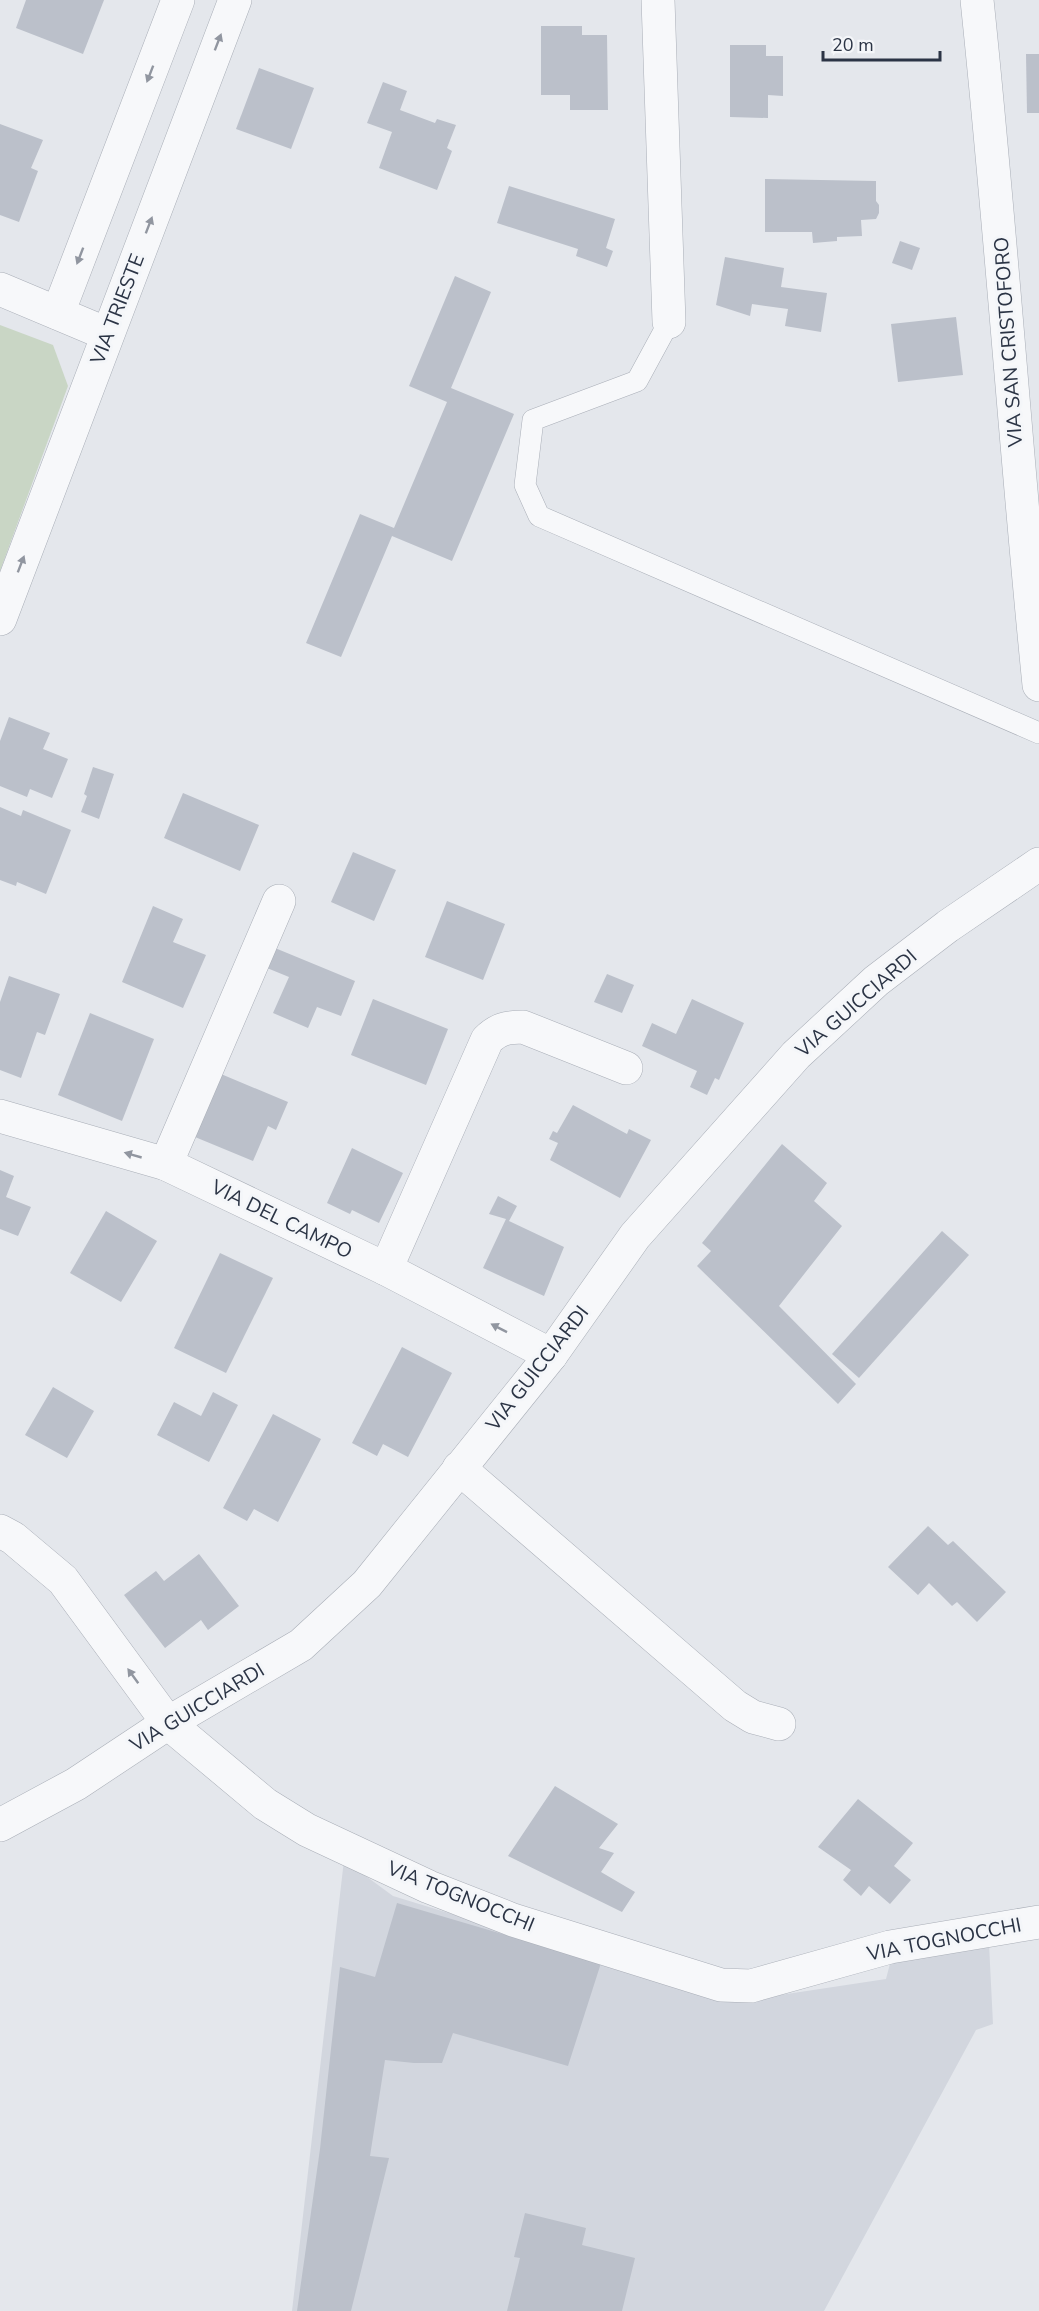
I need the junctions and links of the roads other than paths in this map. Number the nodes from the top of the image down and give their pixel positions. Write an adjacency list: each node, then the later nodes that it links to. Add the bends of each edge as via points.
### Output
1 (178, 0): 6 (street, one-way to 6)
2 (235, 0): 8 (street, VIA TRIESTE, one-way to 2)
3 (658, 0): 7 (street)
4 (977, 0): 10 (street, VIA SAN CRISTOFORO, via 995,165)
5 (0, 289): 6 (street)
6 (58, 313): 8 (street)
7 (669, 322): 11 (lane, via 637,381 533,420 525,485 539,516)
8 (107, 334): 9 (street, VIA TRIESTE, one-way to 8)
9 (0, 619)
10 (1039, 685)
11 (1039, 733)
12 (1039, 864): 18 (street, VIA GUICCIARDI, via 876,981 796,1055 635,1236)
13 (279, 901): 16 (street)
14 (626, 1068): 17 (street, via 523,1026 496,1031 487,1040)
15 (0, 1116): 16 (street, VIA DEL CAMPO, one-way to 15)
16 (166, 1164): 17 (street, VIA DEL CAMPO)
17 (386, 1269): 18 (street, VIA DEL CAMPO, one-way to 17)
18 (551, 1354): 19 (street, VIA GUICCIARDI)
19 (459, 1468): 21 (street, VIA GUICCIARDI, via 367,1584 301,1645); 22 (street, via 735,1706 753,1717)
20 (0, 1531): 21 (street, VIA TOGNOCCHI, one-way to 20, via 63,1580)
21 (168, 1723): 23 (street, VIA GUICCIARDI, via 76,1784); 24 (street, VIA TOGNOCCHI, via 265,1804 307,1830 429,1887 513,1920 721,1985 751,1986 890,1947)
22 (779, 1724)
23 (0, 1825)
24 (1039, 1922)

